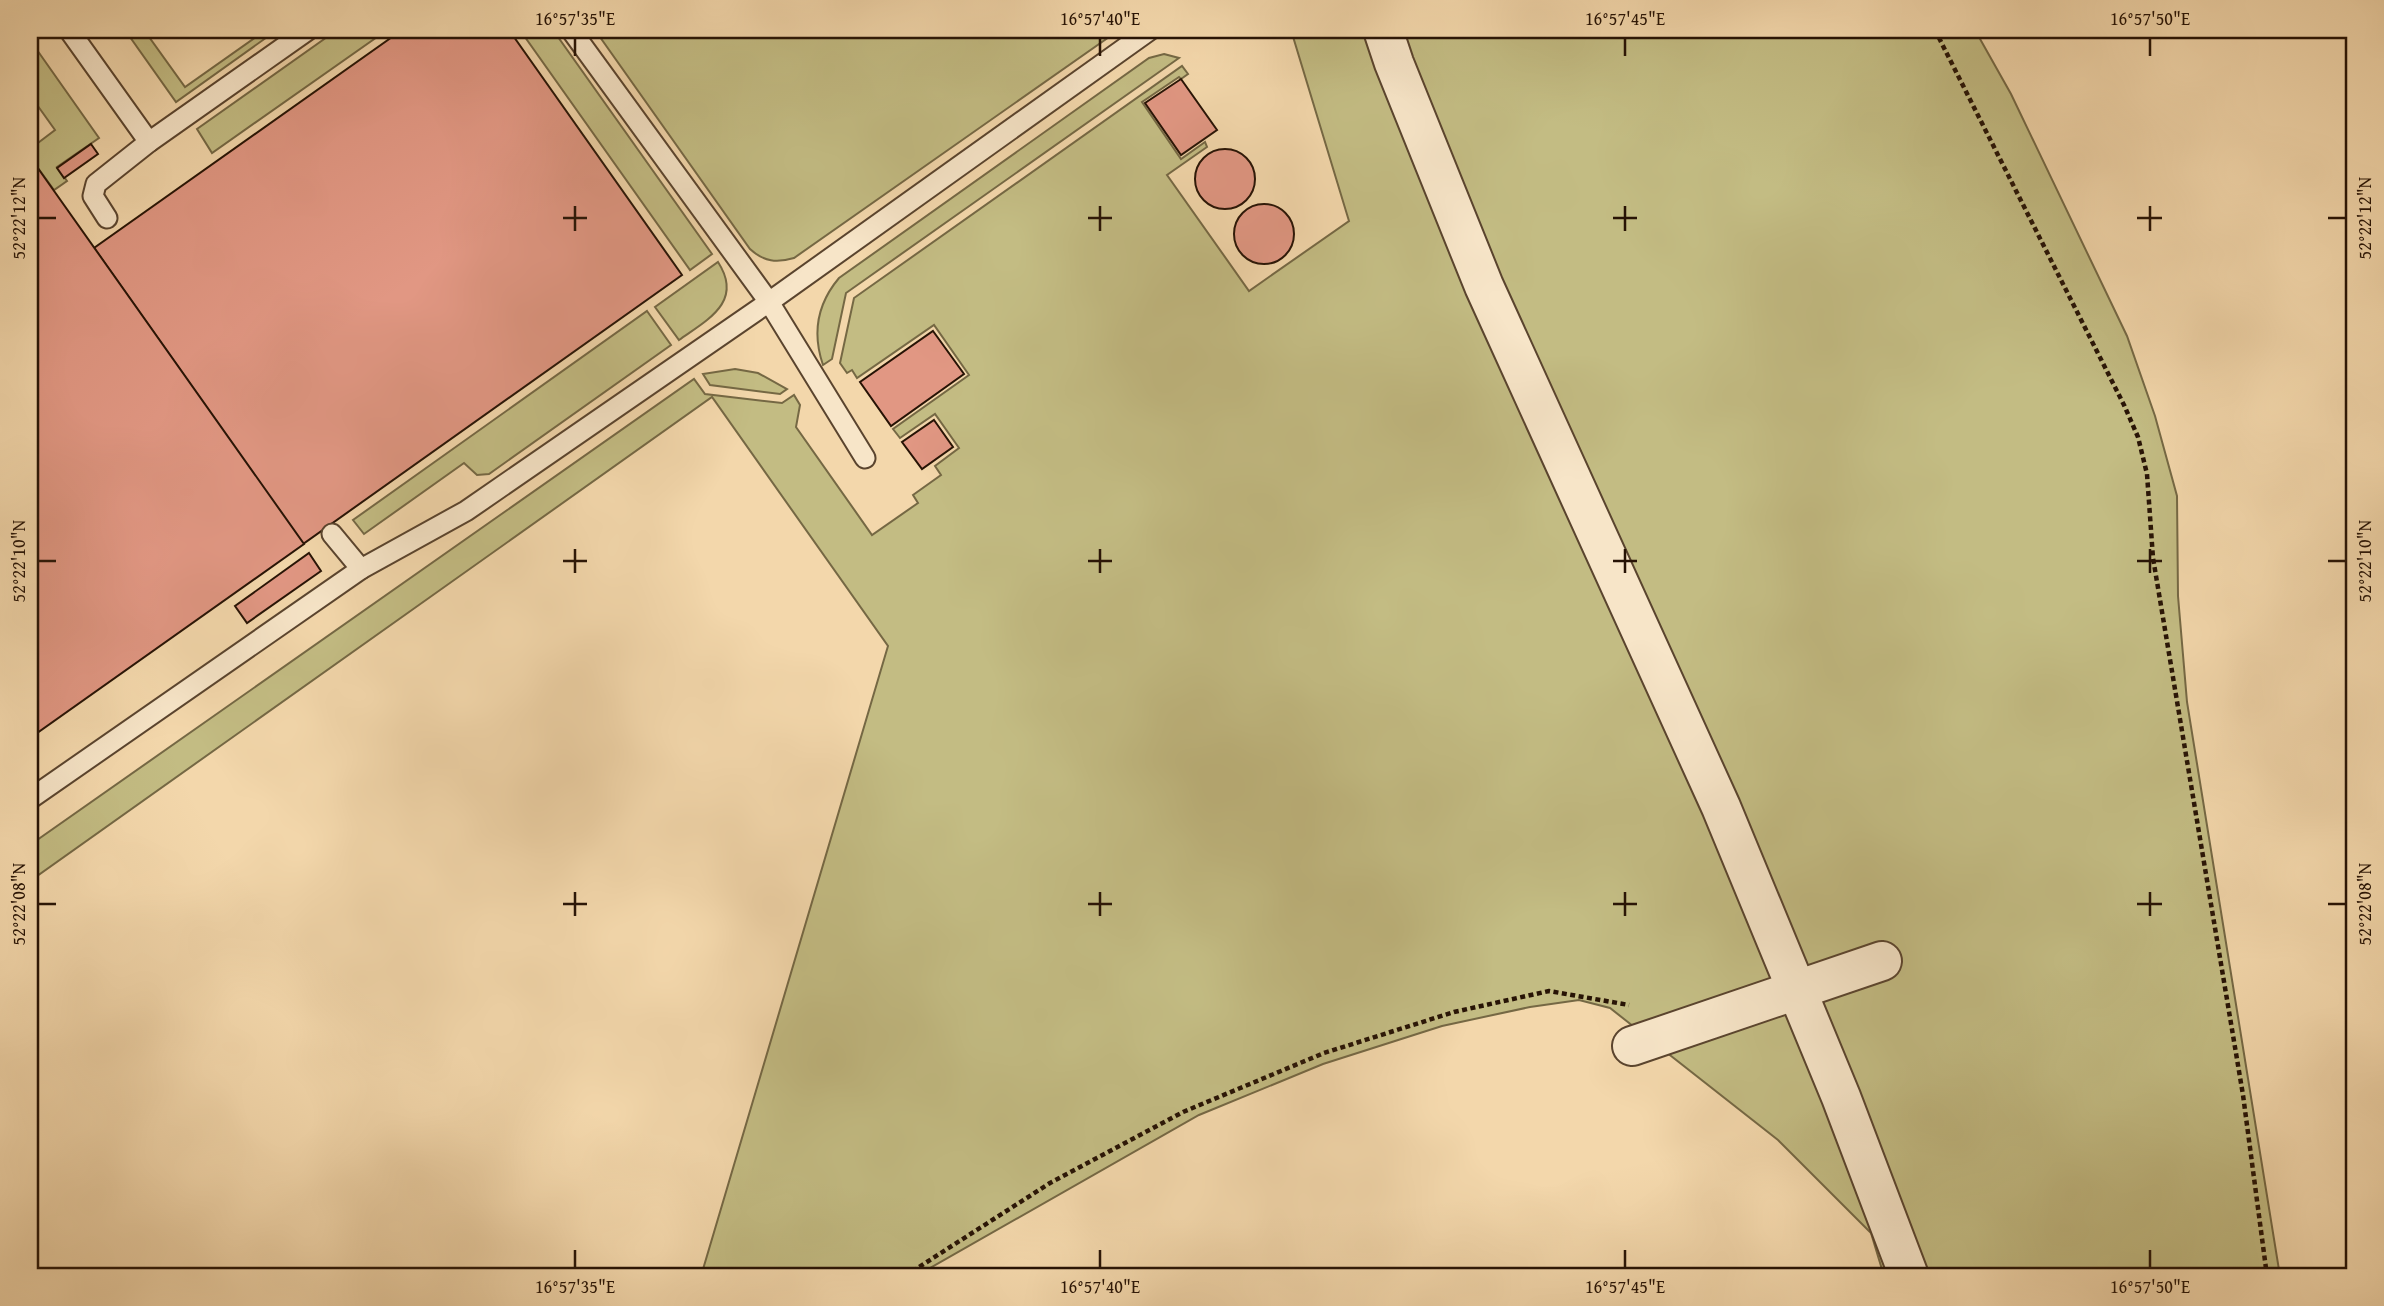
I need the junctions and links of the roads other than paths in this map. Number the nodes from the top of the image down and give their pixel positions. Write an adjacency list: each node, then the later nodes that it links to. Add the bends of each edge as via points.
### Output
1 (69, 30): 6 (lane)
2 (307, 30): 6 (lane)
3 (571, 30): 8 (lane)
4 (1150, 30): 8 (lane)
5 (1383, 30): 14 (street, via 1484,286 1721,807)
6 (149, 142): 7 (lane, via 96,184 93,196)
7 (107, 218)
8 (769, 302): 9 (lane); 11 (lane, via 466,511)
9 (865, 458)
10 (332, 534): 11 (lane)
11 (360, 569): 12 (lane)
12 (30, 799)
13 (1882, 961): 14 (street)
14 (1796, 990): 15 (street); 16 (street)
15 (1632, 1046)
16 (1909, 1276)

